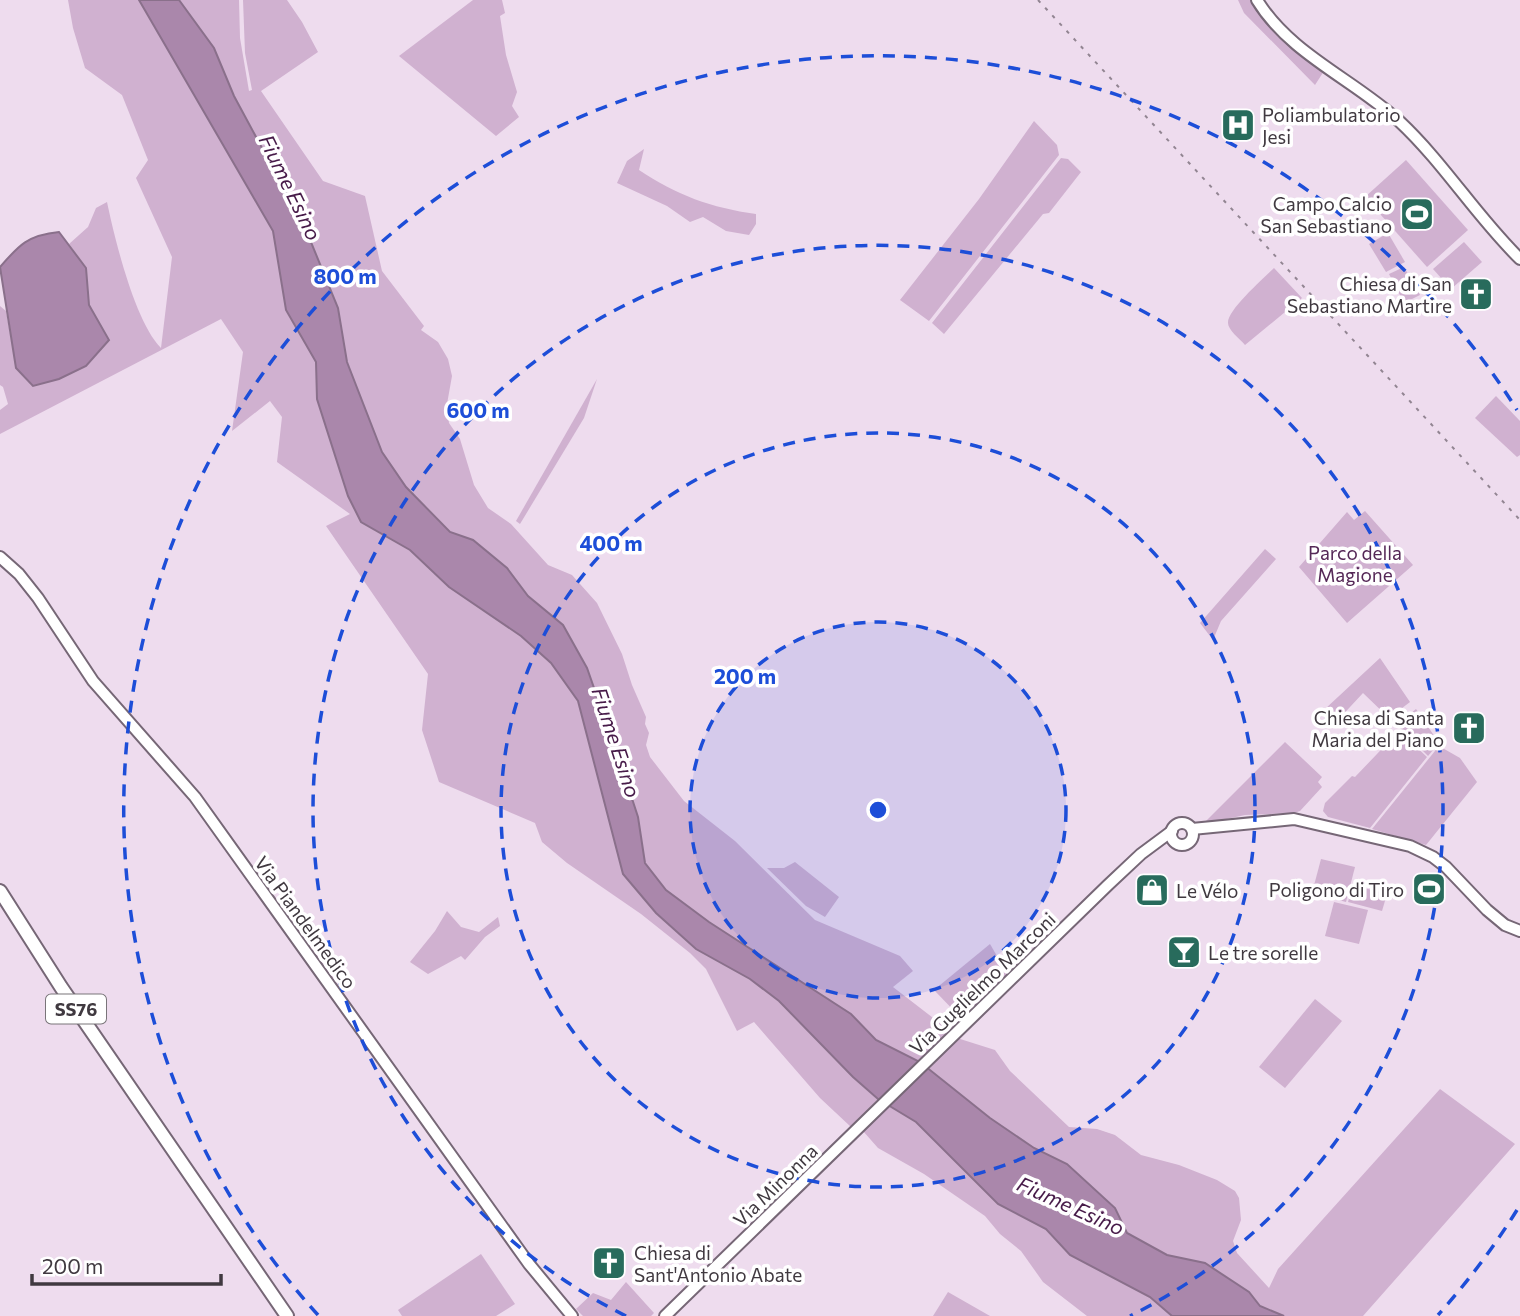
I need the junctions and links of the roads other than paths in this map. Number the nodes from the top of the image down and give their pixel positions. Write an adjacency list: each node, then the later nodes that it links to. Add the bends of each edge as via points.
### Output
1 (1256, 0): 2 (main road, via 1284,35 1398,121)
2 (1520, 259)
3 (0, 557): 14 (main road, Via Piandelmedico, via 38,598 93,681 195,797 529,1264)
4 (1192, 834): 5 (main road, Via Guglielmo Marconi, via 1184,845); 5 (main road, Via Guglielmo Marconi, via 1183,823 1176,825); 8 (main road, via 1294,819 1410,846 1446,867 1487,910)
5 (1173, 836): 10 (main road, Via Guglielmo Marconi, via 1141,854)
6 (0, 891): 9 (highway, SS76)
7 (0, 906): 9 (highway, SS76, via 54,991)
8 (1520, 931)
9 (152, 1127): 11 (highway, SS76)
10 (848, 1138): 15 (main road, Via Minonna)
11 (167, 1147): 12 (highway, SS76); 13 (highway, SS76)
12 (277, 1316)
13 (287, 1316)
14 (572, 1316)
15 (665, 1316)

